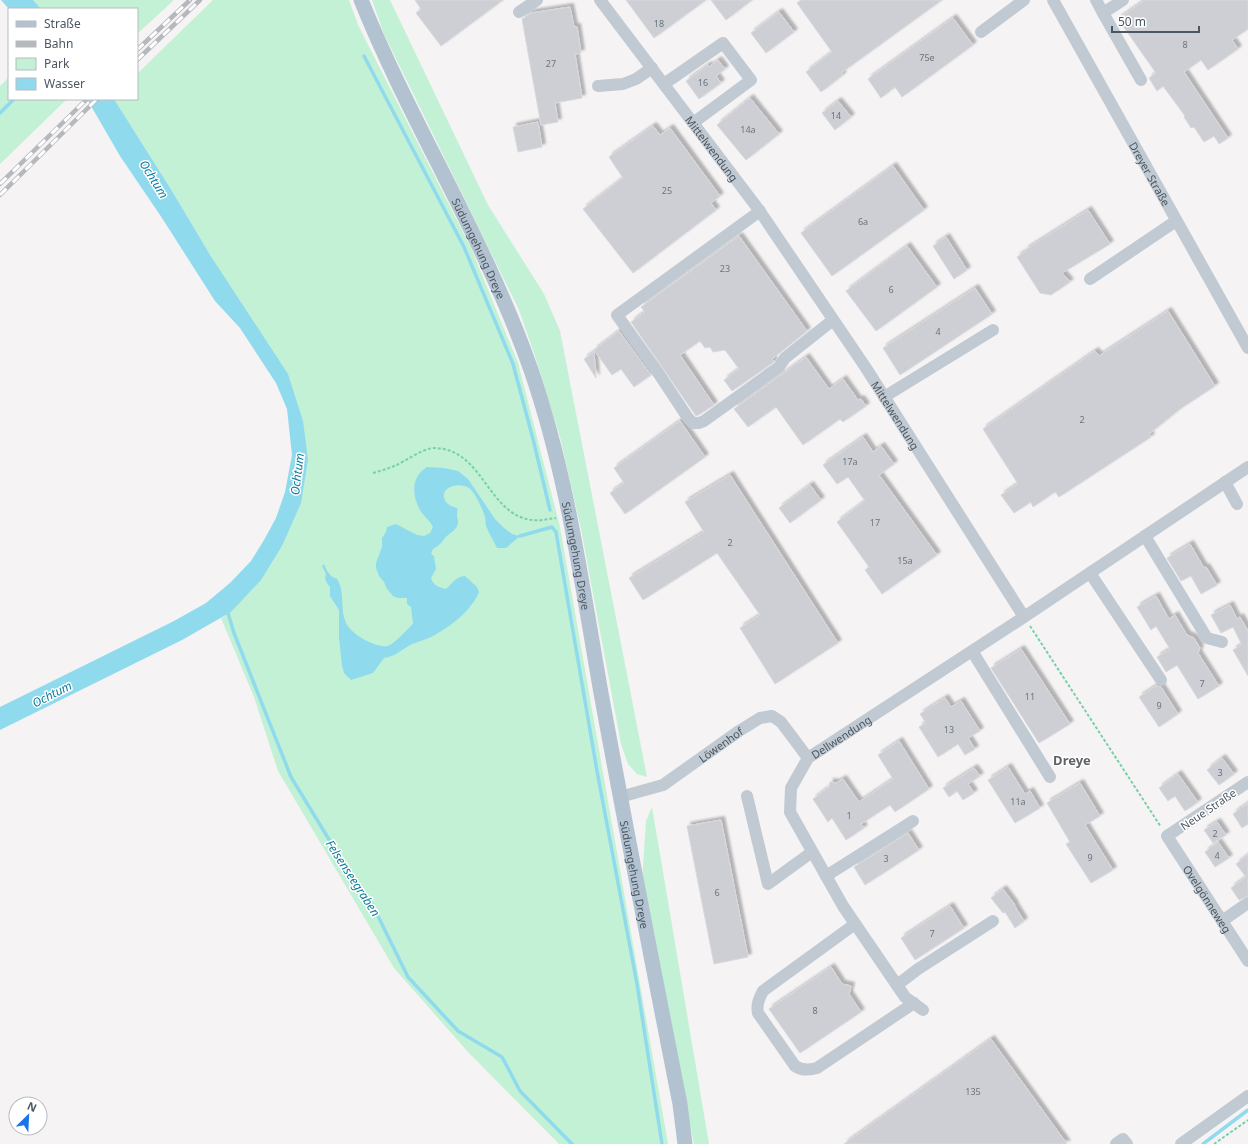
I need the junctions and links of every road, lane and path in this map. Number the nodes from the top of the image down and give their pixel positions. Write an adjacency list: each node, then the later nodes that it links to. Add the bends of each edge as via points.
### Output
1 (361, 0): 27 (main road, Südumgehung Dreye, via 509,313 531,370 552,439)
2 (537, 0): 8 (street)
3 (600, 0): 11 (street, Mittelwendung)
4 (1024, 0): 10 (street)
5 (1053, 0): 17 (street, Dreyer Straße)
6 (1096, 0): 9 (street)
7 (1123, 0): 9 (street)
8 (519, 12)
9 (1103, 14): 12 (street)
10 (981, 32)
11 (652, 68): 13 (street, Mittelwendung); 14 (street, via 624,84)
12 (1141, 80)
13 (664, 84): 15 (street, Mittelwendung); 15 (street, via 723,43 751,80)
14 (598, 86)
15 (693, 123): 16 (street, Mittelwendung)
16 (760, 211): 19 (street, Mittelwendung); 19 (street, via 616,315 688,418 699,424 779,367 785,358)
17 (1176, 221): 18 (street); 21 (street, Dreyer Straße)
18 (1090, 279)
19 (833, 320): 22 (street, Mittelwendung)
20 (993, 330): 22 (street)
21 (1248, 348)
22 (884, 397): 30 (street, Mittelwendung)
23 (1248, 467): 25 (street)
24 (374, 473): 27 (path, via 434,448 450,451 465,459 480,474 505,508 515,514 531,520)
25 (1225, 482): 26 (street); 28 (street)
26 (1237, 504)
27 (569, 516): 38 (main road, Südumgehung Dreye)
28 (1145, 536): 29 (street); 31 (street, via 1207,638)
29 (1090, 573): 30 (street); 33 (street)
30 (1024, 617): 32 (street, Dellwendung); 40 (path)
31 (1222, 642)
32 (972, 651): 34 (street, Dellwendung); 35 (street)
33 (1161, 680)
34 (808, 758): 38 (street, Löwenhof, via 781,722 772,716 760,718 663,785); 41 (street, Dellwendung, via 790,788 790,812)
35 (1050, 777)
36 (1248, 782): 40 (street, Neue Straße)
37 (746, 796): 41 (street, via 768,884)
38 (620, 797): 51 (main road, Südumgehung Dreye, via 680,1104)
39 (913, 821): 42 (street)
40 (1168, 836): 45 (street, Ovelgönneweg)
41 (812, 852): 42 (street, Dellwendung)
42 (826, 876): 46 (street, Dellwendung)
43 (1248, 903): 45 (street)
44 (993, 921): 48 (street)
45 (1222, 921): 47 (street, Ovelgönneweg)
46 (855, 924): 48 (street, Dellwendung); 48 (street, Dellwendung, via 763,991 757,1005 758,1013 795,1066 807,1070 818,1068 919,1007 905,997)
47 (1248, 961)
48 (896, 985)
49 (1248, 1096): 54 (street)
50 (1248, 1120): 55 (path)
51 (685, 1144)
52 (1116, 1144): 53 (street, via 1123,1139)
53 (1127, 1144)
54 (1181, 1144)
55 (1214, 1144)

